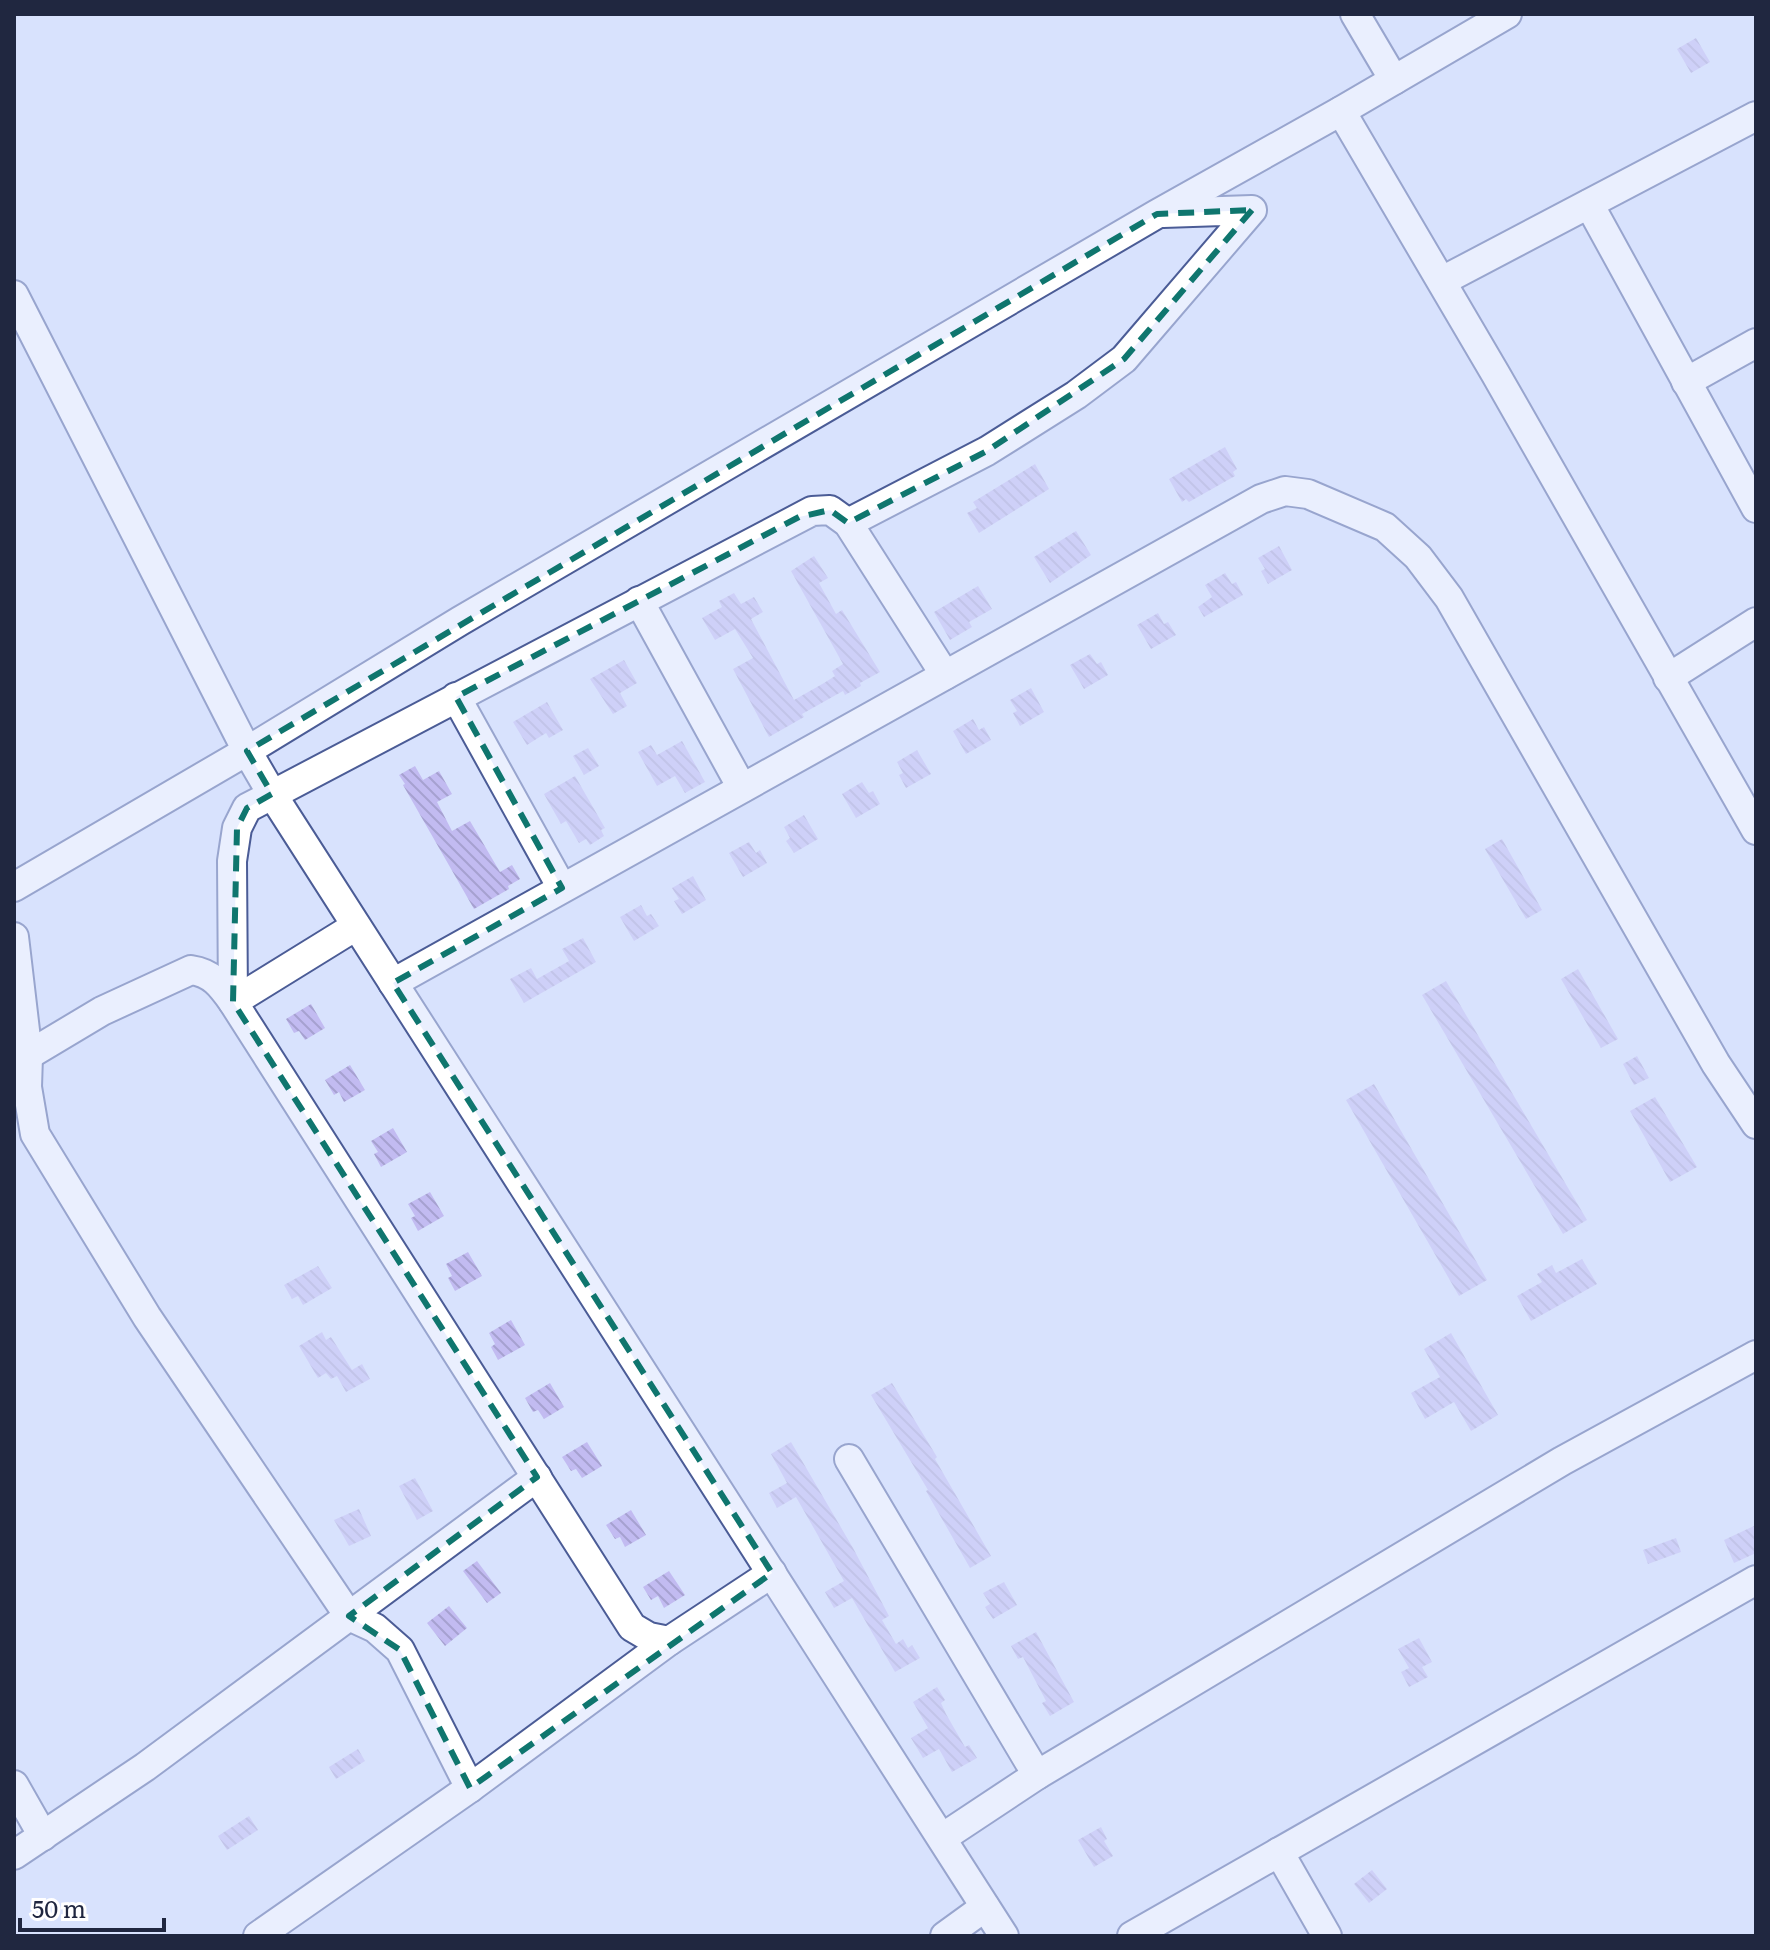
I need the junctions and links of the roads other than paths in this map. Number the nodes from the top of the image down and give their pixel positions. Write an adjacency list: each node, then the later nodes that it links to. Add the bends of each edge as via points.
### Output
1 (1355, 14): 3 (street)
2 (1507, 14): 3 (street)
3 (1394, 80): 4 (street)
4 (1341, 111): 7 (street); 8 (street)
5 (1756, 116): 6 (street)
6 (1589, 204): 8 (street); 11 (street)
7 (1157, 214): 13 (street, via 1252,210 1124,359 987,451); 19 (street)
8 (1442, 281): 17 (street)
9 (14, 295): 19 (street)
10 (1756, 343): 11 (street)
11 (1686, 382): 12 (street)
12 (1756, 508)
13 (848, 523): 14 (street, via 830,510 812,511); 16 (street)
14 (639, 601): 18 (street); 20 (street)
15 (1756, 622): 17 (street)
16 (945, 675): 20 (street); 30 (street, via 1261,499 1285,491 1308,494 1385,527 1418,557 1449,598 1716,1064)
17 (1668, 678): 22 (street)
18 (456, 697): 21 (street); 24 (street)
19 (247, 751): 21 (street); 23 (street)
20 (742, 788): 24 (street)
21 (272, 794): 25 (street); 28 (street, via 247,808 237,828 232,861)
22 (1756, 830)
23 (14, 887)
24 (562, 888): 27 (street)
25 (356, 926): 27 (street); 28 (street)
26 (14, 937): 29 (street)
27 (393, 983): 34 (street)
28 (233, 1002): 29 (street, via 219,982 191,970 102,1011); 33 (street)
29 (21, 1060): 36 (street, via 35,1134 147,1317)
30 (1756, 1124)
31 (1756, 1355): 38 (street, via 1562,1461)
32 (849, 1459): 38 (street)
33 (537, 1477): 36 (street); 37 (street, via 632,1627)
34 (772, 1573): 37 (street); 42 (street)
35 (1756, 1580): 43 (street)
36 (349, 1616): 40 (street, via 375,1628 400,1650); 41 (street)
37 (669, 1641): 40 (street)
38 (1037, 1775): 42 (street)
39 (14, 1785): 41 (street)
40 (470, 1788): 46 (street)
41 (43, 1836): 44 (street)
42 (942, 1838): 45 (street)
43 (1279, 1852): 49 (street); 50 (street)
44 (14, 1855)
45 (985, 1907): 47 (street); 48 (street)
46 (258, 1936)
47 (945, 1936)
48 (1004, 1936)
49 (1132, 1936)
50 (1327, 1936)

